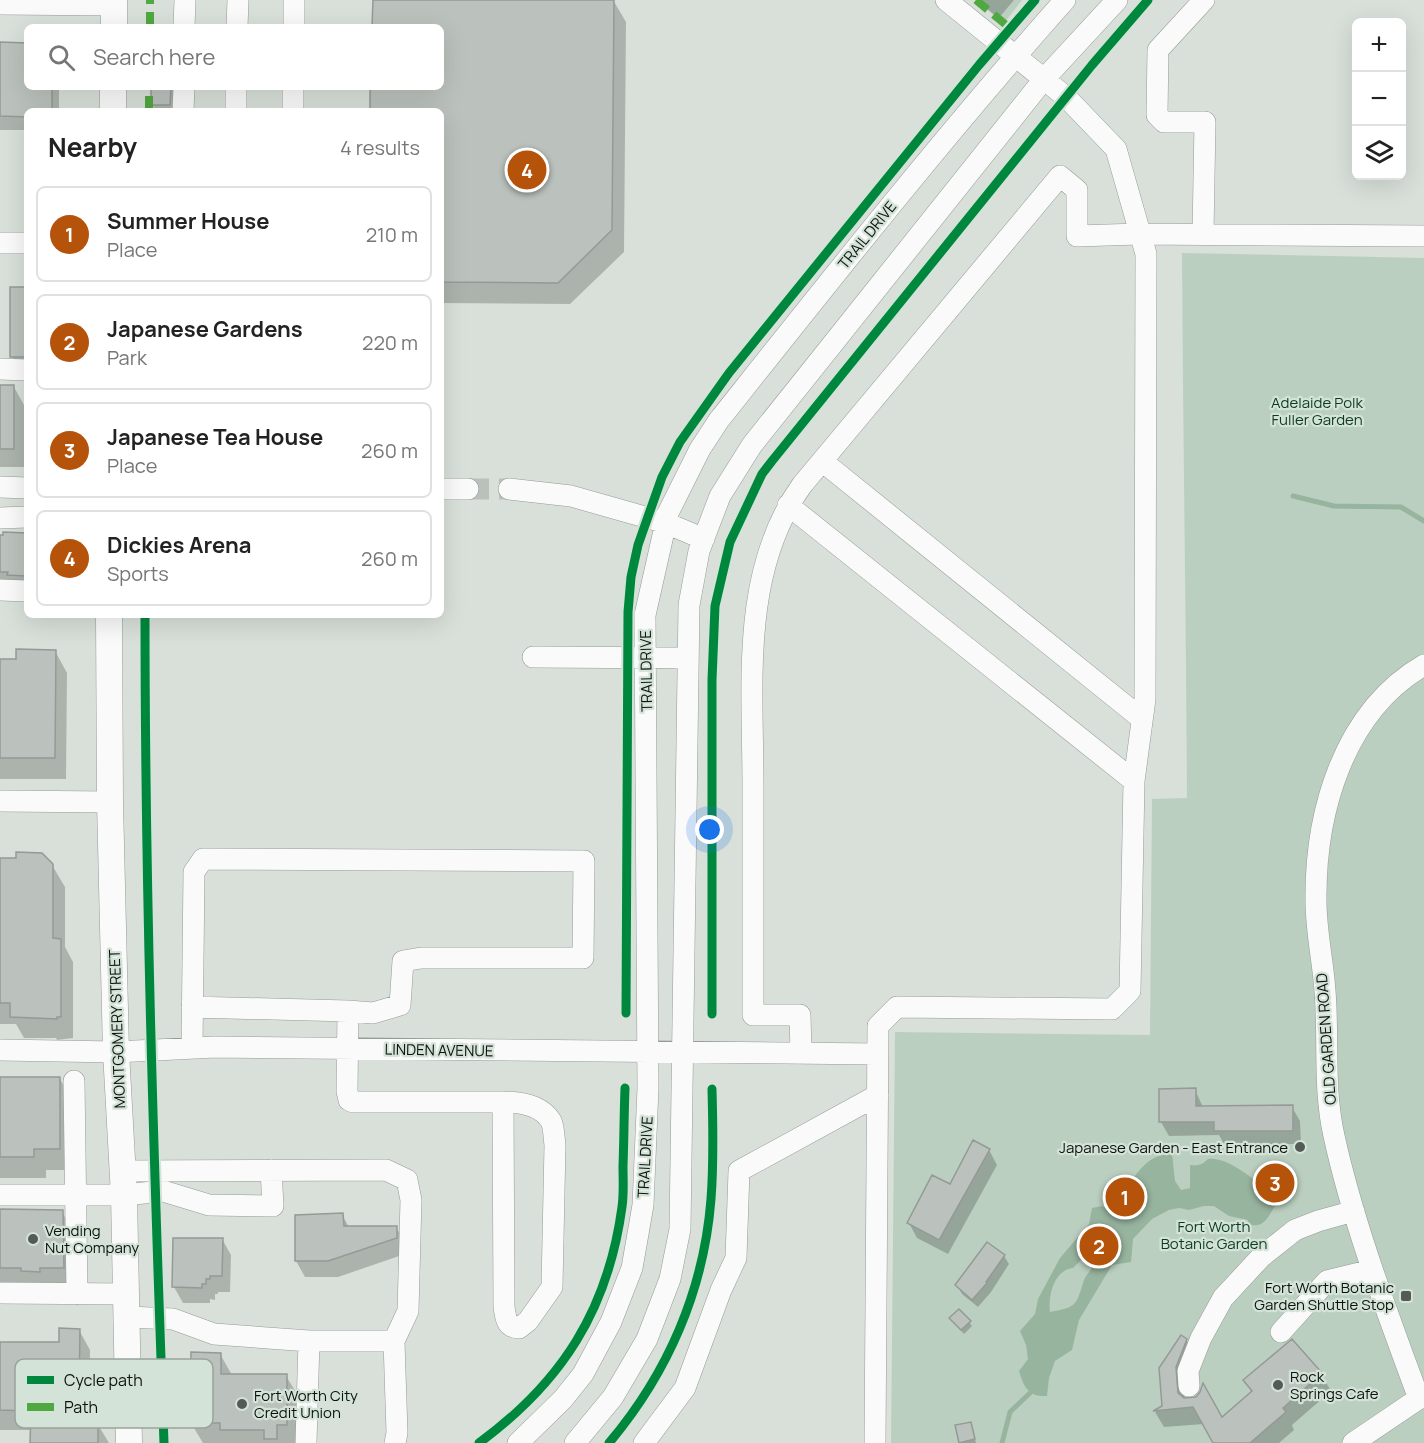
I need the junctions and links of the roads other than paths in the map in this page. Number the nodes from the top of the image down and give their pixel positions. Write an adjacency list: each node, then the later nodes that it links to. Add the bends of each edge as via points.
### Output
1 (185, 0): 11 (street)
2 (238, 0): 12 (street)
3 (294, 0): 13 (street)
4 (946, 0): 14 (street)
5 (1065, 0): 14 (street, TRAIL DRIVE)
6 (1116, 0): 15 (street)
7 (1204, 0): 25 (street, via 1158,50 1157,115 1164,122 1205,122)
8 (25, 2): 9 (street); 10 (street)
9 (0, 3)
10 (114, 11)
11 (184, 24)
12 (237, 24)
13 (294, 24)
14 (1015, 56): 15 (street); 40 (street, TRAIL DRIVE, via 719,420 700,449)
15 (1044, 79): 24 (street, via 1116,149); 41 (street, via 752,445 720,496)
16 (113, 90): 20 (main road)
17 (184, 90): 21 (street)
18 (236, 90): 22 (street)
19 (293, 90): 23 (street)
20 (113, 108)
21 (183, 108)
22 (236, 108)
23 (293, 108)
24 (1139, 234): 25 (street); 31 (street, via 1077,236 1077,190 1060,176); 49 (street, via 1146,254 1147,292)
25 (1203, 234): 26 (street)
26 (1424, 236)
27 (0, 243): 28 (street)
28 (24, 243)
29 (0, 369): 30 (street)
30 (24, 370)
31 (822, 461): 37 (street); 49 (street)
32 (0, 487): 33 (street)
33 (24, 488)
34 (444, 489): 35 (street)
35 (468, 489)
36 (509, 489): 40 (street, via 571,496)
37 (788, 505): 50 (street); 61 (street, via 764,565 753,632 753,1015 800,1015)
38 (0, 518): 39 (street)
39 (24, 518)
40 (666, 523): 41 (street); 47 (street, TRAIL DRIVE, via 645,615)
41 (704, 539): 46 (street, via 689,604)
42 (0, 590): 43 (street)
43 (24, 591)
44 (109, 618): 52 (main road, MONTGOMERY STREET)
45 (533, 657): 47 (street)
46 (688, 658): 47 (street); 60 (street)
47 (646, 659): 58 (street, TRAIL DRIVE)
48 (1424, 665): 70 (street, OLD GARDEN ROAD, via 1409,674 1363,721 1340,763 1322,833 1316,900 1325,991 1327,1086 1333,1134)
49 (1142, 719): 50 (street)
50 (1134, 781): 62 (street, via 1130,991 1112,1009 897,1007 878,1026)
51 (0, 801): 52 (street)
52 (110, 802): 59 (main road, MONTGOMERY STREET)
53 (192, 1007): 54 (street); 54 (street, via 194,872 203,860 584,861 583,958 403,961 400,1005 373,1013); 55 (street)
54 (348, 1011): 56 (street)
55 (192, 1048): 56 (street, LINDEN AVENUE); 59 (street, LINDEN AVENUE)
56 (348, 1049): 58 (street, LINDEN AVENUE); 65 (street, via 347,1091 353,1102)
57 (0, 1050): 59 (street, LINDEN AVENUE)
58 (648, 1051): 60 (street, LINDEN AVENUE); 85 (street, TRAIL DRIVE, via 643,1205 632,1268 611,1322 583,1374)
59 (116, 1052): 67 (main road, MONTGOMERY STREET)
60 (682, 1052): 61 (street, LINDEN AVENUE); 86 (street, via 680,1229 670,1279 647,1339 613,1396)
61 (801, 1052): 62 (street, LINDEN AVENUE)
62 (877, 1054): 64 (street)
63 (74, 1081): 69 (street)
64 (878, 1095): 87 (street, via 739,1171 736,1258 686,1388); 88 (street)
65 (503, 1102): 65 (street, via 541,1111 552,1123 555,1145 552,1287 519,1328 507,1323 504,1307)
66 (271, 1170): 67 (street); 67 (street, via 273,1206 209,1205); 77 (street, via 386,1170 407,1180 411,1200 408,1311)
67 (124, 1183): 69 (street); 74 (main road, MONTGOMERY STREET)
68 (0, 1195): 69 (street)
69 (77, 1195): 73 (street)
70 (1354, 1211): 71 (street, OLD GARDEN ROAD); 79 (street, via 1295,1230 1261,1257 1224,1298 1201,1338 1188,1371)
71 (1372, 1270): 75 (street, via 1327,1281); 80 (street, OLD GARDEN ROAD)
72 (0, 1293): 73 (street)
73 (76, 1294): 74 (street)
74 (128, 1306): 76 (street, via 214,1334); 78 (main road, MONTGOMERY STREET)
75 (1281, 1332)
76 (309, 1341): 77 (street); 83 (street)
77 (394, 1341): 84 (street)
78 (128, 1359)
79 (1189, 1386)
80 (1421, 1397): 89 (street)
81 (129, 1428): 82 (main road, MONTGOMERY STREET)
82 (129, 1443)
83 (306, 1443)
84 (395, 1443)
85 (518, 1443)
86 (575, 1443)
87 (644, 1443)
88 (876, 1443)
89 (1353, 1443)

